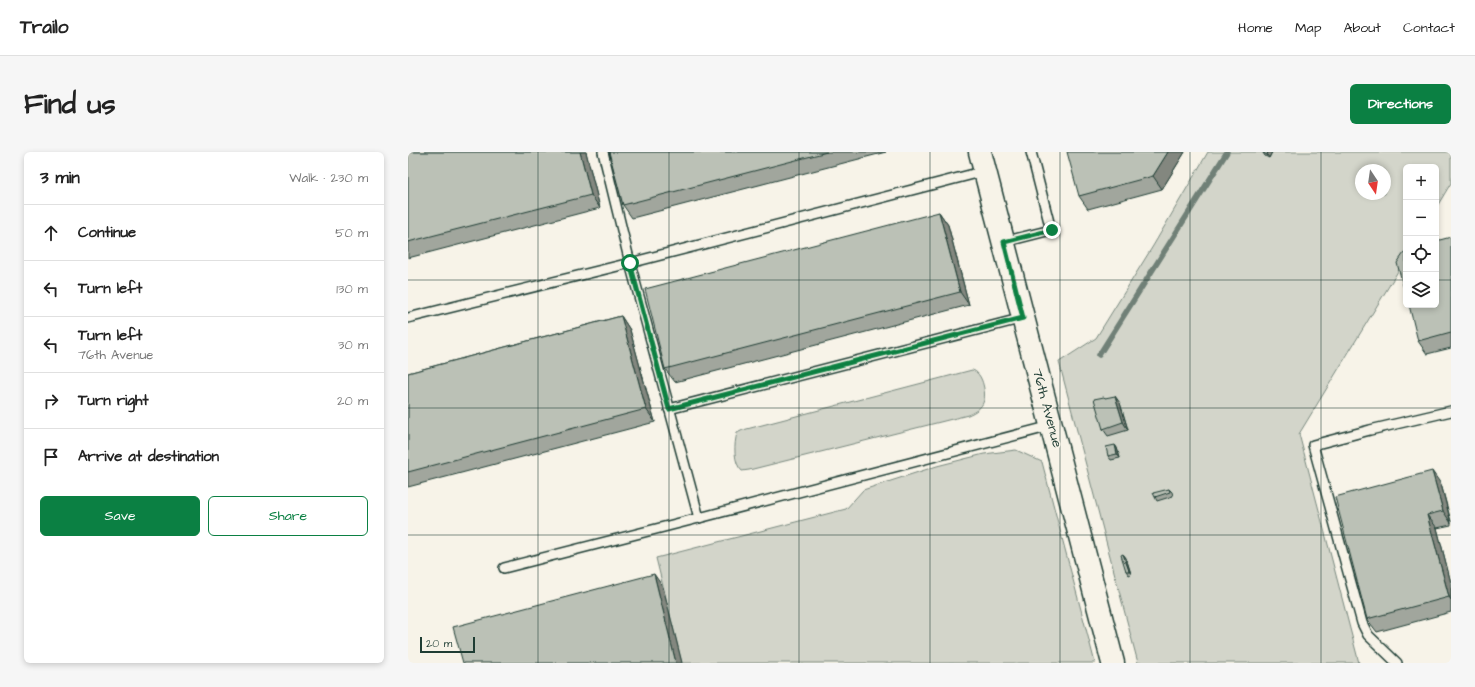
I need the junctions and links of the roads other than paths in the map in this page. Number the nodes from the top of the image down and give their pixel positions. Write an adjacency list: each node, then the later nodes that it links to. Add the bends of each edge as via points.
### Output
1 (603, 152): 5 (lane)
2 (1031, 152): 4 (lane, via 1052,230)
3 (982, 161): 4 (street, 76th Avenue); 5 (lane)
4 (1004, 242): 7 (street, 76th Avenue)
5 (630, 263): 6 (lane); 8 (lane)
6 (408, 318)
7 (1023, 318): 8 (lane); 10 (street, 76th Avenue)
8 (669, 409): 11 (lane)
9 (1451, 411): 14 (lane, via 1313,445 1362,623 1368,635)
10 (1051, 426): 11 (lane); 13 (street, 76th Avenue)
11 (699, 518): 12 (lane)
12 (504, 568)
13 (1113, 663)
14 (1397, 663)

